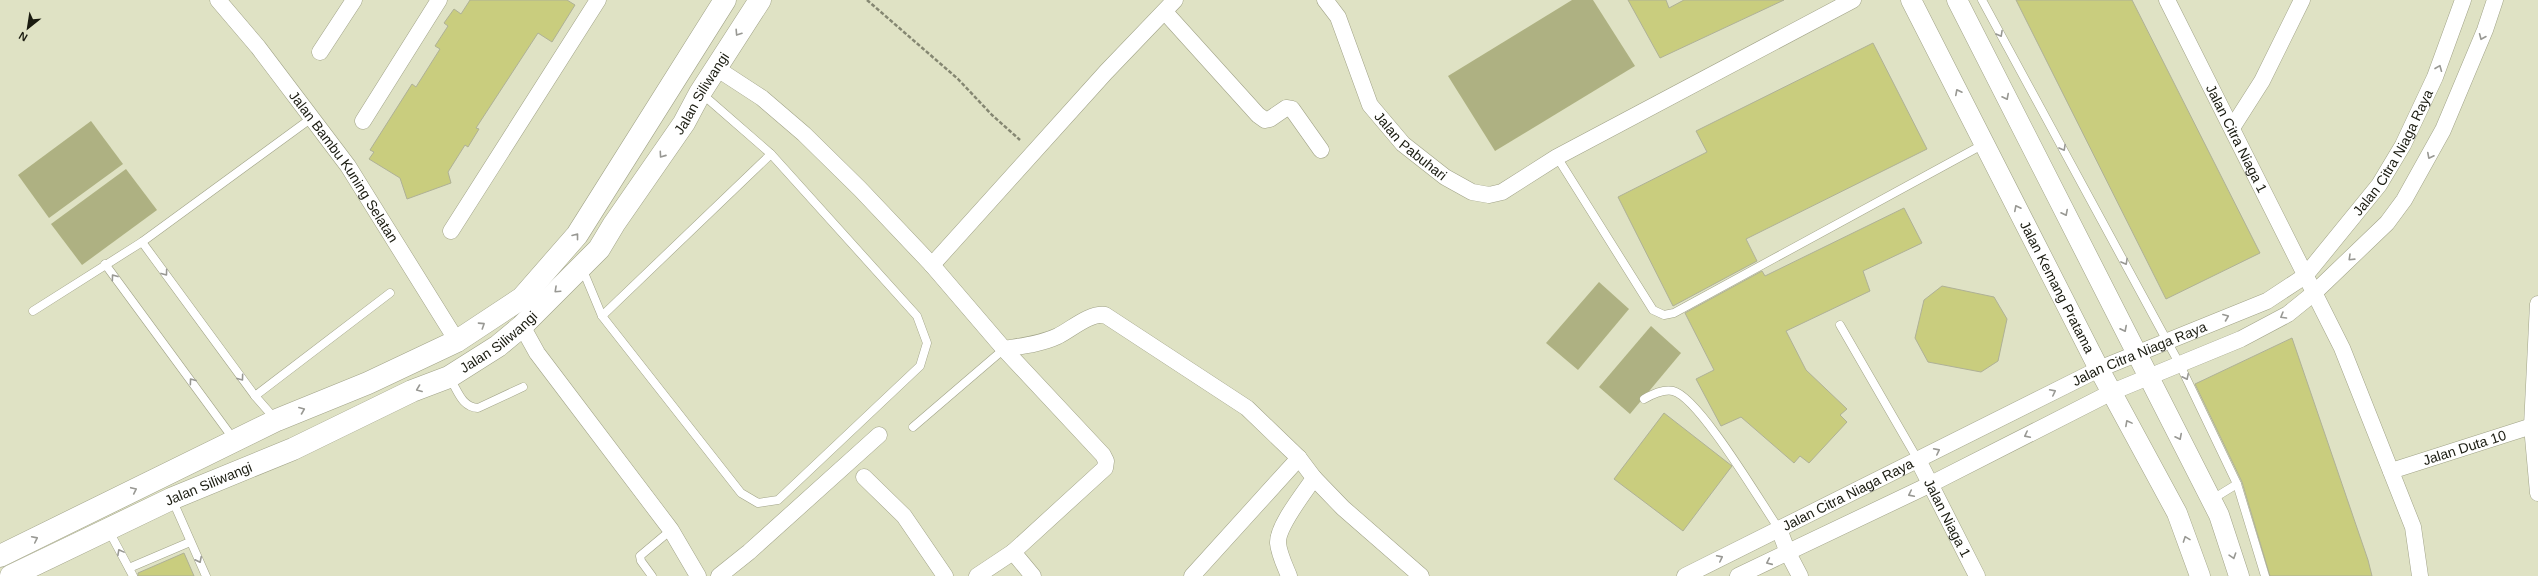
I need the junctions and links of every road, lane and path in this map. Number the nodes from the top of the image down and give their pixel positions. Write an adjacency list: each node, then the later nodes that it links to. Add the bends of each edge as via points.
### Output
1 (218, 0): 21 (street, Jalan Bambu Kuning Selatan)
2 (354, 0): 18 (street)
3 (440, 0): 22 (street)
4 (598, 0): 29 (street)
5 (725, 0): 42 (main road, Jalan Siliwangi, one-way to 5, via 522,298 577,235)
6 (760, 0): 19 (main road, Jalan Siliwangi, one-way to 19)
7 (867, 0): 25 (path, via 958,79 1013,134)
8 (1325, 0): 28 (street, Jalan Pabuhari, via 1338,17 1370,105 1403,144 1445,177 1472,192 1489,195 1502,192)
9 (1853, 0): 28 (street, Jalan Pabuhari)
10 (1911, 0): 24 (street, Jalan Kemang Pratama, one-way to 10)
11 (1957, 0): 45 (street, one-way to 45)
12 (1982, 0): 43 (lane, one-way to 43)
13 (2168, 0): 23 (street, Jalan Citra Niaga 1)
14 (2302, 0): 23 (street, via 2272,62)
15 (2463, 0): 34 (street, Jalan Citra Niaga Raya, one-way to 15, via 2379,185 2403,145 2435,78)
16 (2495, 0): 35 (street, Jalan Citra Niaga Raya, one-way to 35, via 2443,130 2404,200 2387,223)
17 (1170, 6): 25 (street); 26 (street, via 1258,115 1265,120 1286,108 1292,109)
18 (320, 52)
19 (716, 68): 20 (main road, Jalan Siliwangi); 32 (street, via 762,98 804,134)
20 (700, 93): 27 (lane); 33 (main road, Jalan Siliwangi, one-way to 33, via 684,123 599,249)
21 (313, 117): 30 (lane); 42 (street, Jalan Bambu Kuning Selatan, via 381,217)
22 (362, 121)
23 (2232, 128): 34 (street, Jalan Citra Niaga 1)
24 (1984, 143): 28 (lane, via 1674,313 1664,315 1653,310); 47 (street, Jalan Kemang Pratama, one-way to 24)
25 (1037, 149): 32 (street)
26 (1321, 150)
27 (771, 154): 39 (lane); 39 (lane, via 917,316 927,343 920,366 909,377 778,500 758,503 741,494)
28 (1557, 157)
29 (451, 231)
30 (142, 242): 31 (lane); 52 (lane, one-way to 52)
31 (105, 264): 38 (lane); 58 (lane, one-way to 31)
32 (932, 265): 44 (street)
33 (582, 267): 39 (lane); 41 (main road, Jalan Siliwangi, one-way to 41)
34 (2305, 276): 35 (street, Jalan Citra Niaga 1); 43 (street, Jalan Citra Niaga Raya, one-way to 34, via 2267,301)
35 (2314, 293): 46 (street, Jalan Citra Niaga Raya, one-way to 46, via 2288,314 2241,339); 61 (street, Jalan Citra Niaga 1, via 2342,348)
36 (390, 294): 52 (lane)
37 (2538, 304): 55 (street)
38 (33, 311)
39 (602, 316)
40 (1840, 325): 60 (lane)
41 (522, 326): 49 (main road, Jalan Siliwangi, via 498,346); 73 (street, via 541,359)
42 (458, 341): 54 (main road, Jalan Siliwangi, one-way to 42, via 368,383)
43 (2168, 341): 45 (street, Jalan Citra Niaga Raya); 46 (lane)
44 (1004, 349): 56 (lane); 59 (street, via 1058,336 1095,316 1105,315 1248,408); 75 (street, via 1106,461 1105,468)
45 (2136, 353): 47 (street, Jalan Citra Niaga Raya); 48 (street)
46 (2179, 363): 48 (street, Jalan Citra Niaga Raya); 66 (lane, one-way to 66)
47 (2099, 369): 51 (street, Jalan Kemang Pratama); 60 (street, Jalan Citra Niaga Raya, one-way to 47)
48 (2148, 376): 51 (street, Jalan Citra Niaga Raya); 69 (street, one-way to 69)
49 (450, 377): 50 (lane, via 466,406 471,408 478,408); 68 (main road, Jalan Siliwangi, one-way to 68, via 412,392 293,449)
50 (523, 387)
51 (2112, 392): 65 (street, Jalan Citra Niaga Raya, one-way to 65); 95 (street, Jalan Kemang Pratama, one-way to 51, via 2177,513)
52 (254, 396): 54 (lane)
53 (1644, 399): 72 (lane, via 1657,392 1673,391 1688,399 1704,418)
54 (277, 420): 58 (main road, Jalan Siliwangi)
55 (2535, 426): 61 (street, Jalan Duta 10); 67 (street)
56 (914, 427)
57 (879, 435): 84 (street)
58 (235, 441): 62 (main road, Jalan Siliwangi)
59 (1299, 458): 64 (street); 88 (street)
60 (1918, 460): 65 (street, Jalan Niaga 1); 72 (street, Jalan Citra Niaga Raya)
61 (2391, 471): 98 (street, Jalan Citra Niaga 1, via 2413,527)
62 (163, 476): 68 (main road); 70 (main road, Jalan Siliwangi, one-way to 62)
63 (864, 477): 85 (street, via 904,516)
64 (1314, 478): 89 (street, via 1278,537 1279,550); 90 (street, via 1343,508)
65 (1931, 484): 76 (street, Jalan Citra Niaga Raya, one-way to 76); 94 (street, Jalan Niaga 1)
66 (2237, 484): 69 (lane); 97 (lane)
67 (2538, 493)
68 (171, 499): 71 (main road, Jalan Siliwangi); 74 (lane)
69 (2211, 500): 96 (street, one-way to 96, via 2219,515)
70 (99, 507): 71 (main road); 77 (main road, Jalan Siliwangi, one-way to 70)
71 (107, 528): 78 (lane, one-way to 71); 79 (main road, Jalan Siliwangi)
72 (1779, 529): 76 (street); 91 (street, Jalan Citra Niaga Raya, one-way to 72)
73 (671, 530): 82 (lane, via 640,556); 83 (street)
74 (190, 542): 78 (lane); 81 (lane, one-way to 81)
75 (1013, 552): 86 (street); 87 (street)
76 (1788, 554): 92 (street, Jalan Citra Niaga Raya, one-way to 92); 93 (street)
77 (0, 556)
78 (129, 568): 80 (lane)
79 (11, 576)
80 (133, 576)
81 (206, 576)
82 (652, 576)
83 (698, 576)
84 (719, 576)
85 (945, 576)
86 (977, 576)
87 (1033, 576)
88 (1192, 576)
89 (1289, 576)
90 (1421, 576)
91 (1686, 576)
92 (1738, 576)
93 (1800, 576)
94 (1977, 576)
95 (2200, 576)
96 (2239, 576)
97 (2265, 576)
98 (2420, 576)

